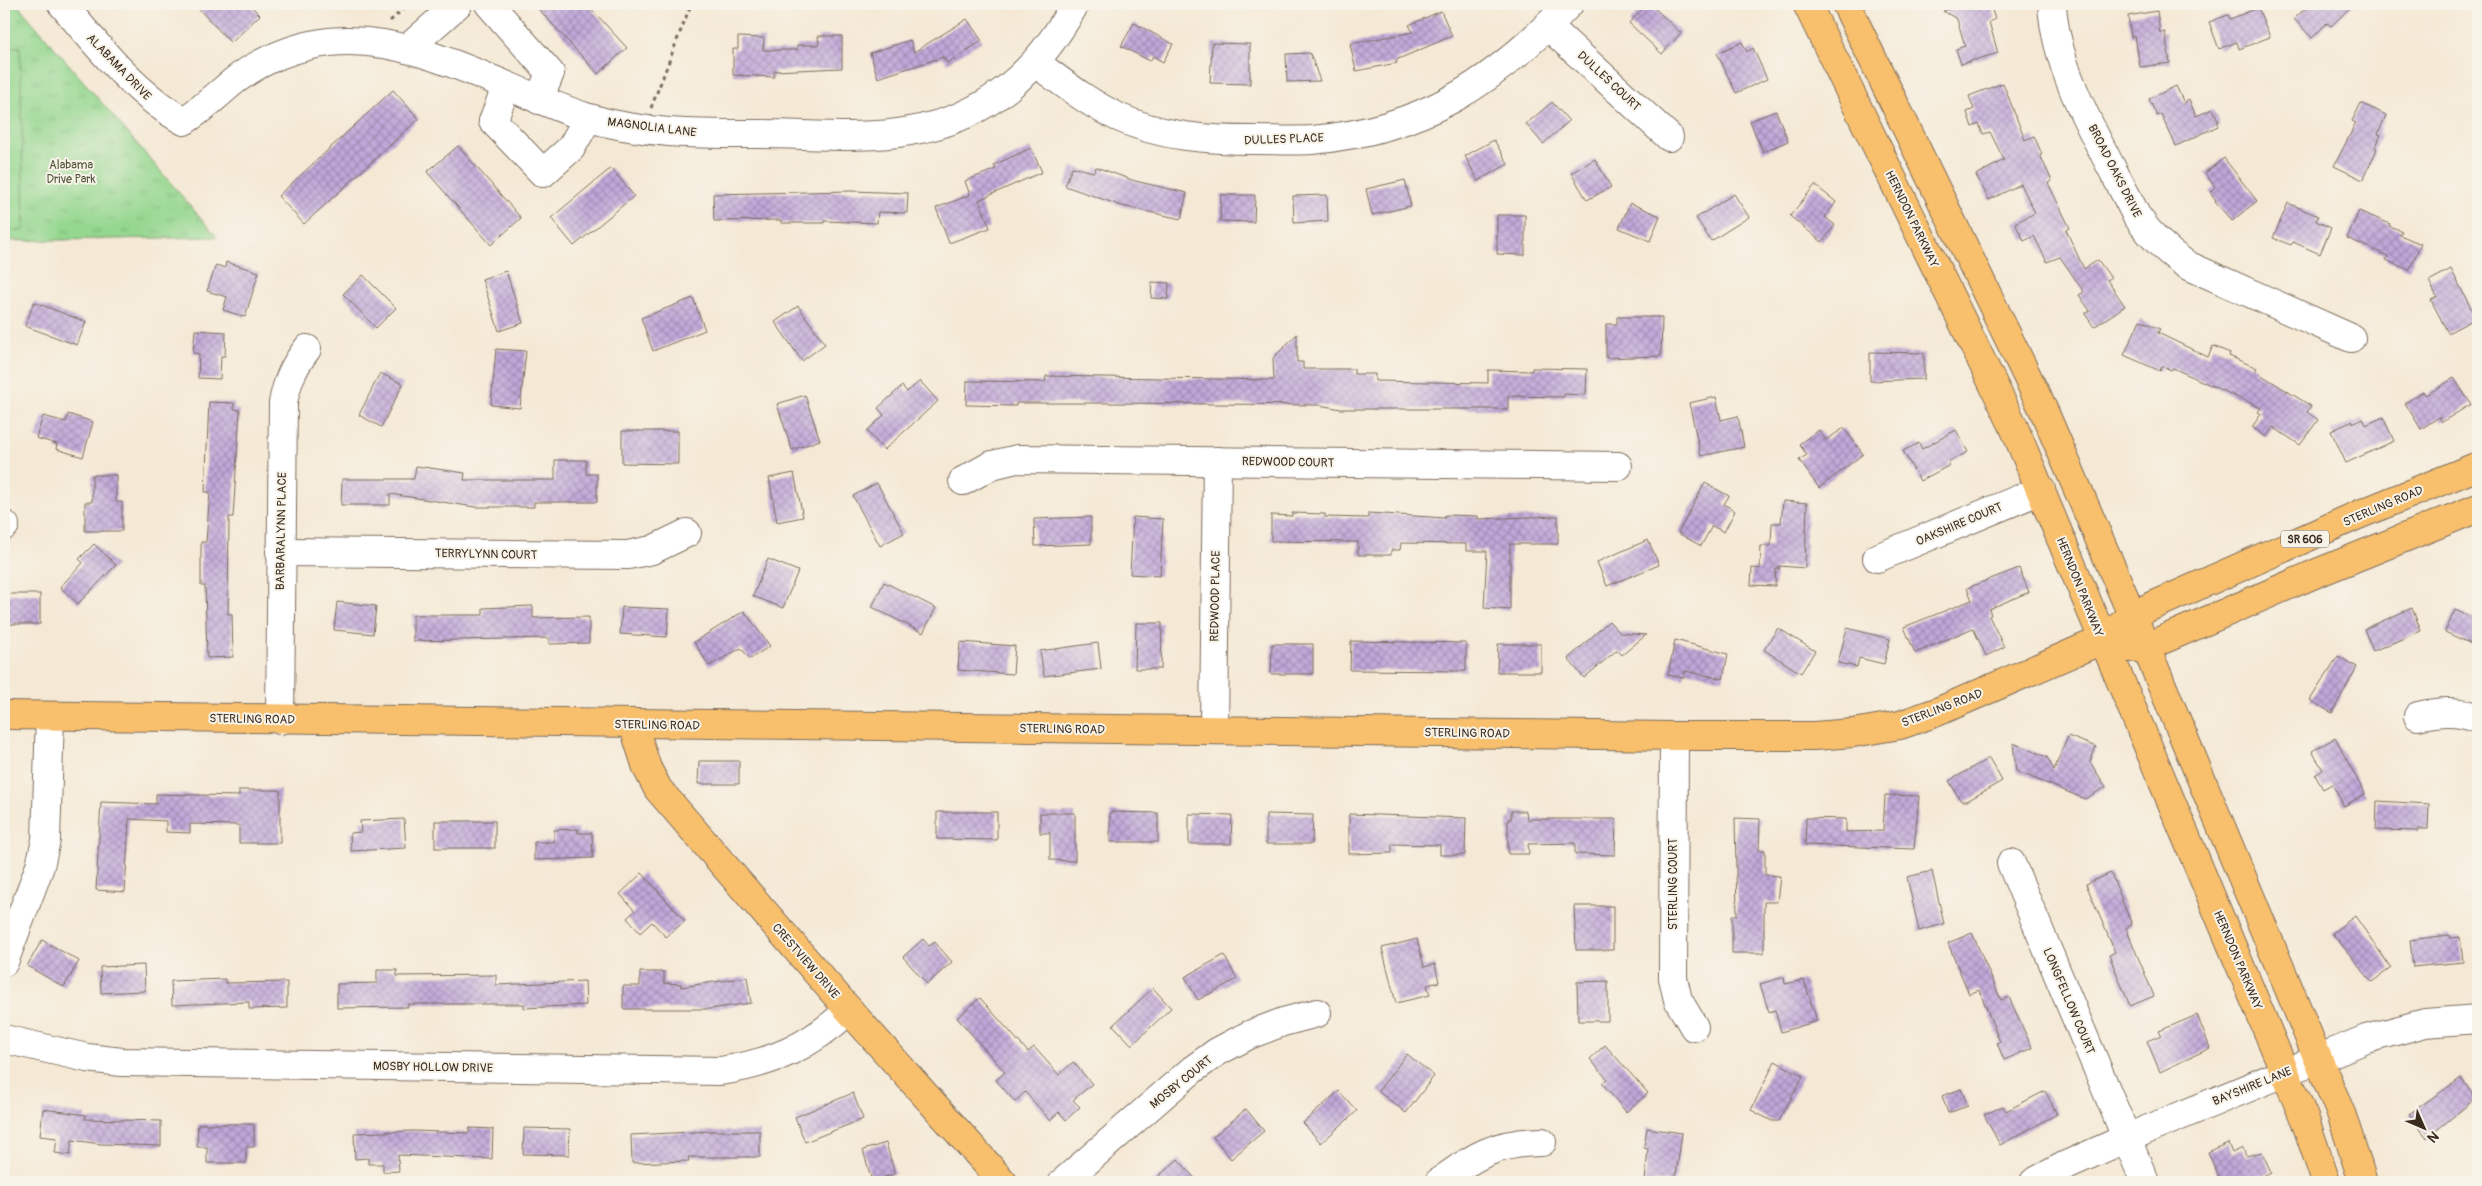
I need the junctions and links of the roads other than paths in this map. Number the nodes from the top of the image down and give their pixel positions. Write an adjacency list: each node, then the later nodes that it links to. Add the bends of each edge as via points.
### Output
1 (62, 4): 15 (street, ALABAMA DRIVE, via 153,103)
2 (458, 4): 10 (street)
3 (489, 4): 13 (street, via 550,73)
4 (1075, 4): 11 (street, MAGNOLIA LANE, via 1057,36)
5 (1569, 4): 9 (street, DULLES PLACE)
6 (1807, 4): 23 (main road, HERNDON PARKWAY, via 2013,425)
7 (1846, 4): 28 (main road, via 2043,409)
8 (2052, 4): 17 (street, BROAD OAKS DRIVE, via 2060,52 2073,87 2148,233 2186,265)
9 (1548, 26): 11 (street, DULLES PLACE, via 1503,67 1432,109 1353,134 1311,140 1191,137 1150,128 1090,102); 16 (street, DULLES COURT)
10 (407, 49): 12 (street, MAGNOLIA LANE); 15 (street, MAGNOLIA LANE, via 349,41 309,45 290,51 252,69)
11 (1036, 63): 14 (street, MAGNOLIA LANE, via 1007,89 978,108 910,132 688,133 620,126)
12 (506, 86): 13 (street, MAGNOLIA LANE); 14 (street, via 493,121 543,173 571,148)
13 (539, 100): 14 (street, MAGNOLIA LANE)
14 (588, 118)
15 (184, 122)
16 (1669, 137)
17 (2351, 338)
18 (307, 349): 26 (street, BARBARALYNN PLACE, via 291,374 283,403)
19 (1217, 461): 20 (street, REDWOOD COURT); 22 (street, REDWOOD COURT, via 1017,459 992,465); 37 (street, REDWOOD PLACE)
20 (1618, 466)
21 (2478, 466): 28 (main road, STERLING ROAD / SR 606)
22 (964, 481)
23 (2041, 490): 27 (street, OAKSHIRE COURT); 29 (main road, HERNDON PARKWAY)
24 (2478, 508): 30 (main road)
25 (687, 533): 26 (street, TERRYLYNN COURT, via 652,550 628,555)
26 (280, 552): 35 (street, BARBARALYNN PLACE)
27 (1877, 558)
28 (2132, 615): 29 (main road, STERLING ROAD / SR 606); 30 (main road)
29 (2102, 640): 30 (main road, via 2125,648); 38 (main road, STERLING ROAD, via 1938,712 1900,725 1853,734 1814,736); 47 (main road, HERNDON PARKWAY)
30 (2146, 647): 46 (main road)
31 (4, 715): 32 (main road, STERLING ROAD)
32 (50, 716): 35 (main road, STERLING ROAD); 40 (street, via 46,840 40,866)
33 (2418, 716): 34 (street, via 2452,711)
34 (2478, 718)
35 (280, 720): 36 (main road, STERLING ROAD)
36 (634, 724): 37 (main road, STERLING ROAD); 41 (main road, CRESTVIEW DRIVE, via 647,768 658,789)
37 (1214, 730): 38 (main road, STERLING ROAD)
38 (1674, 736): 44 (street, STERLING COURT, via 1673,978 1678,1000)
39 (2011, 863): 48 (street, LONGFELLOW COURT)
40 (4, 962)
41 (849, 1010): 45 (street, MOSBY HOLLOW DRIVE, via 807,1044 750,1067 720,1071 122,1062 88,1058); 50 (main road, CRESTVIEW DRIVE)
42 (1317, 1013): 51 (street, MOSBY COURT, via 1249,1035 1217,1052)
43 (2478, 1019): 46 (street, BAYSHIRE LANE, via 2425,1023 2388,1032)
44 (1694, 1027)
45 (4, 1039)
46 (2318, 1059): 47 (street, BAYSHIRE LANE); 56 (main road, via 2342,1116)
47 (2285, 1073): 48 (street, BAYSHIRE LANE); 55 (main road, HERNDON PARKWAY, via 2318,1153)
48 (2126, 1138): 53 (street, BAYSHIRE LANE); 54 (street, LONGFELLOW COURT)
49 (1542, 1142): 52 (street, via 1499,1146 1476,1156)
50 (1003, 1182)
51 (1063, 1182)
52 (1439, 1182)
53 (2034, 1182)
54 (2145, 1182)
55 (2326, 1182)
56 (2363, 1182)

